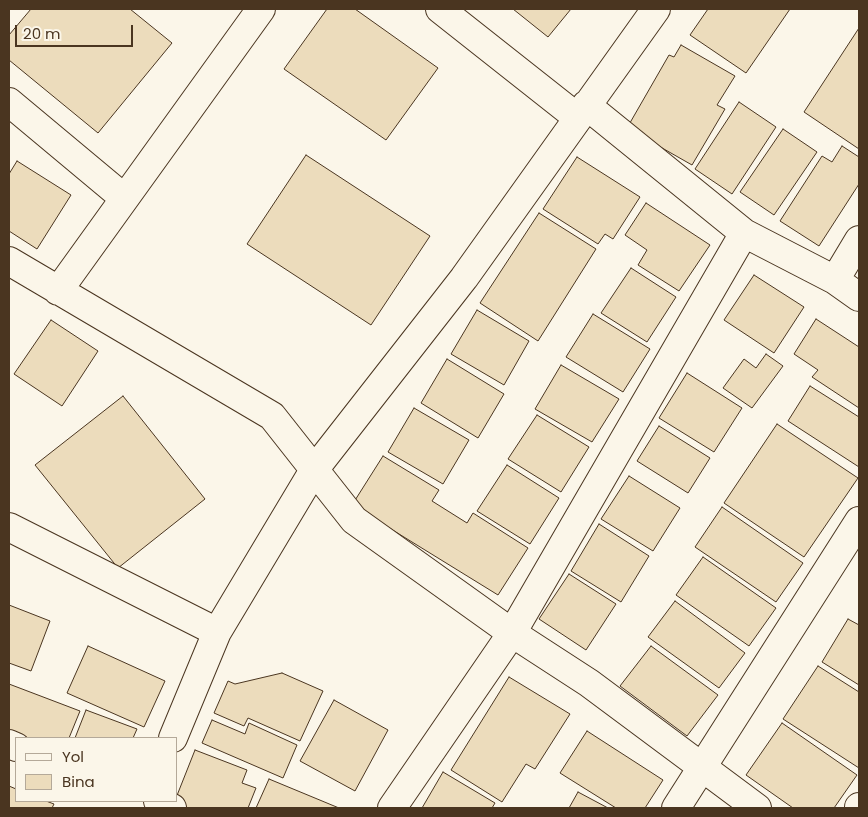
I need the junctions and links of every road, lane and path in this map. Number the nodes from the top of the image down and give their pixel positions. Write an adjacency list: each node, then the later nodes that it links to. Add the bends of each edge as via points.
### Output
1 (261, 9): 6 (street)
2 (440, 9): 5 (street)
3 (656, 9): 5 (street)
4 (9, 102): 6 (street)
5 (582, 111): 7 (street); 13 (street, via 464,278)
6 (124, 198): 11 (street)
7 (744, 233): 10 (street); 17 (street)
8 (859, 240): 10 (street)
9 (9, 261): 11 (street)
10 (835, 280): 12 (street)
11 (58, 291): 13 (street, via 272,416)
12 (859, 297)
13 (314, 470): 16 (street); 17 (street, via 354,520)
14 (859, 521): 19 (street)
15 (9, 527): 16 (street)
16 (217, 632): 18 (street)
17 (512, 633): 19 (street, via 589,683); 22 (street)
18 (173, 737)
19 (702, 766): 23 (street); 24 (street)
20 (160, 802): 21 (street)
21 (172, 808)
22 (392, 808)
23 (676, 808)
24 (757, 808)

